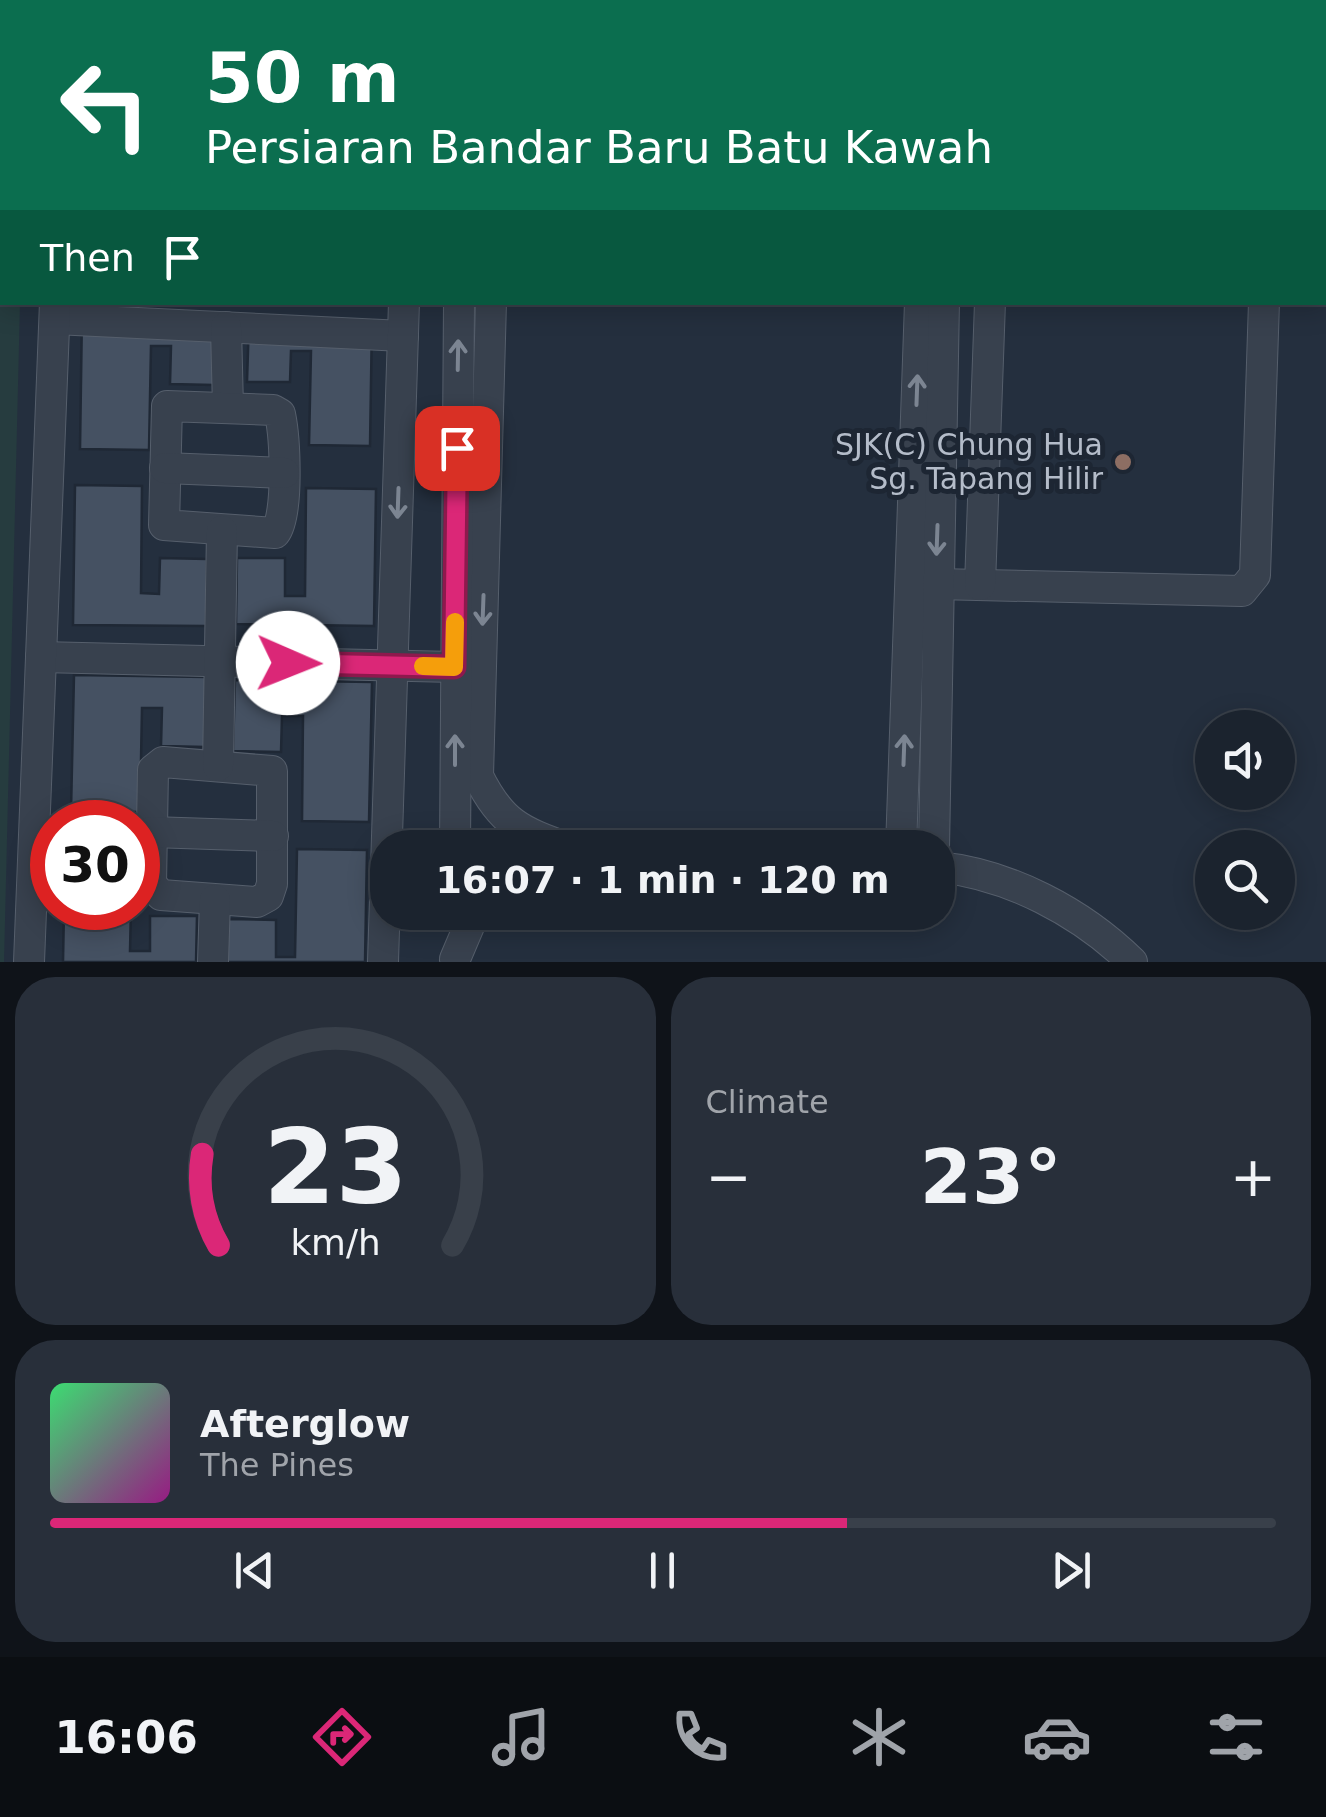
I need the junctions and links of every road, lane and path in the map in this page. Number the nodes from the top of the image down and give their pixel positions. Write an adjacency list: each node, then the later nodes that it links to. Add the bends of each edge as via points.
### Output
1 (404, 305): 10 (street)
2 (458, 305): 20 (street, one-way to 2)
3 (492, 305): 24 (street, one-way to 24, via 478,776 508,822)
4 (920, 305): 25 (street, one-way to 4)
5 (944, 305): 15 (street, one-way to 15)
6 (990, 305): 16 (street)
7 (1264, 305): 16 (street, via 1251,586 1242,591)
8 (55, 311): 9 (street); 17 (street)
9 (226, 327): 10 (street); 11 (street)
10 (404, 336): 19 (street, one-way to 19)
11 (228, 408): 12 (street, via 167,406); 13 (street, via 280,414)
12 (165, 468): 13 (street); 14 (street, via 164,525)
13 (284, 473): 14 (street, via 275,534)
14 (222, 531): 18 (street)
15 (936, 584): 16 (street); 26 (street)
16 (980, 585)
17 (41, 657): 18 (street); 35 (street)
18 (219, 662): 19 (street); 21 (street)
19 (393, 666): 20 (street); 37 (street)
20 (454, 667): 23 (street, one-way to 20)
21 (218, 766): 22 (street, via 156,764); 28 (street, via 272,771)
22 (153, 800)
23 (455, 830)
24 (526, 830)
25 (902, 830)
26 (934, 830)
27 (160, 832): 28 (street)
28 (274, 836): 31 (street, via 268,896 257,902)
29 (955, 869): 38 (street, via 1046,900 1102,932)
30 (160, 894): 31 (street)
31 (215, 900): 36 (street)
32 (455, 930): 34 (street)
33 (468, 930): 34 (street)
34 (455, 960)
35 (29, 962)
36 (214, 962)
37 (383, 962)
38 (1132, 962)

